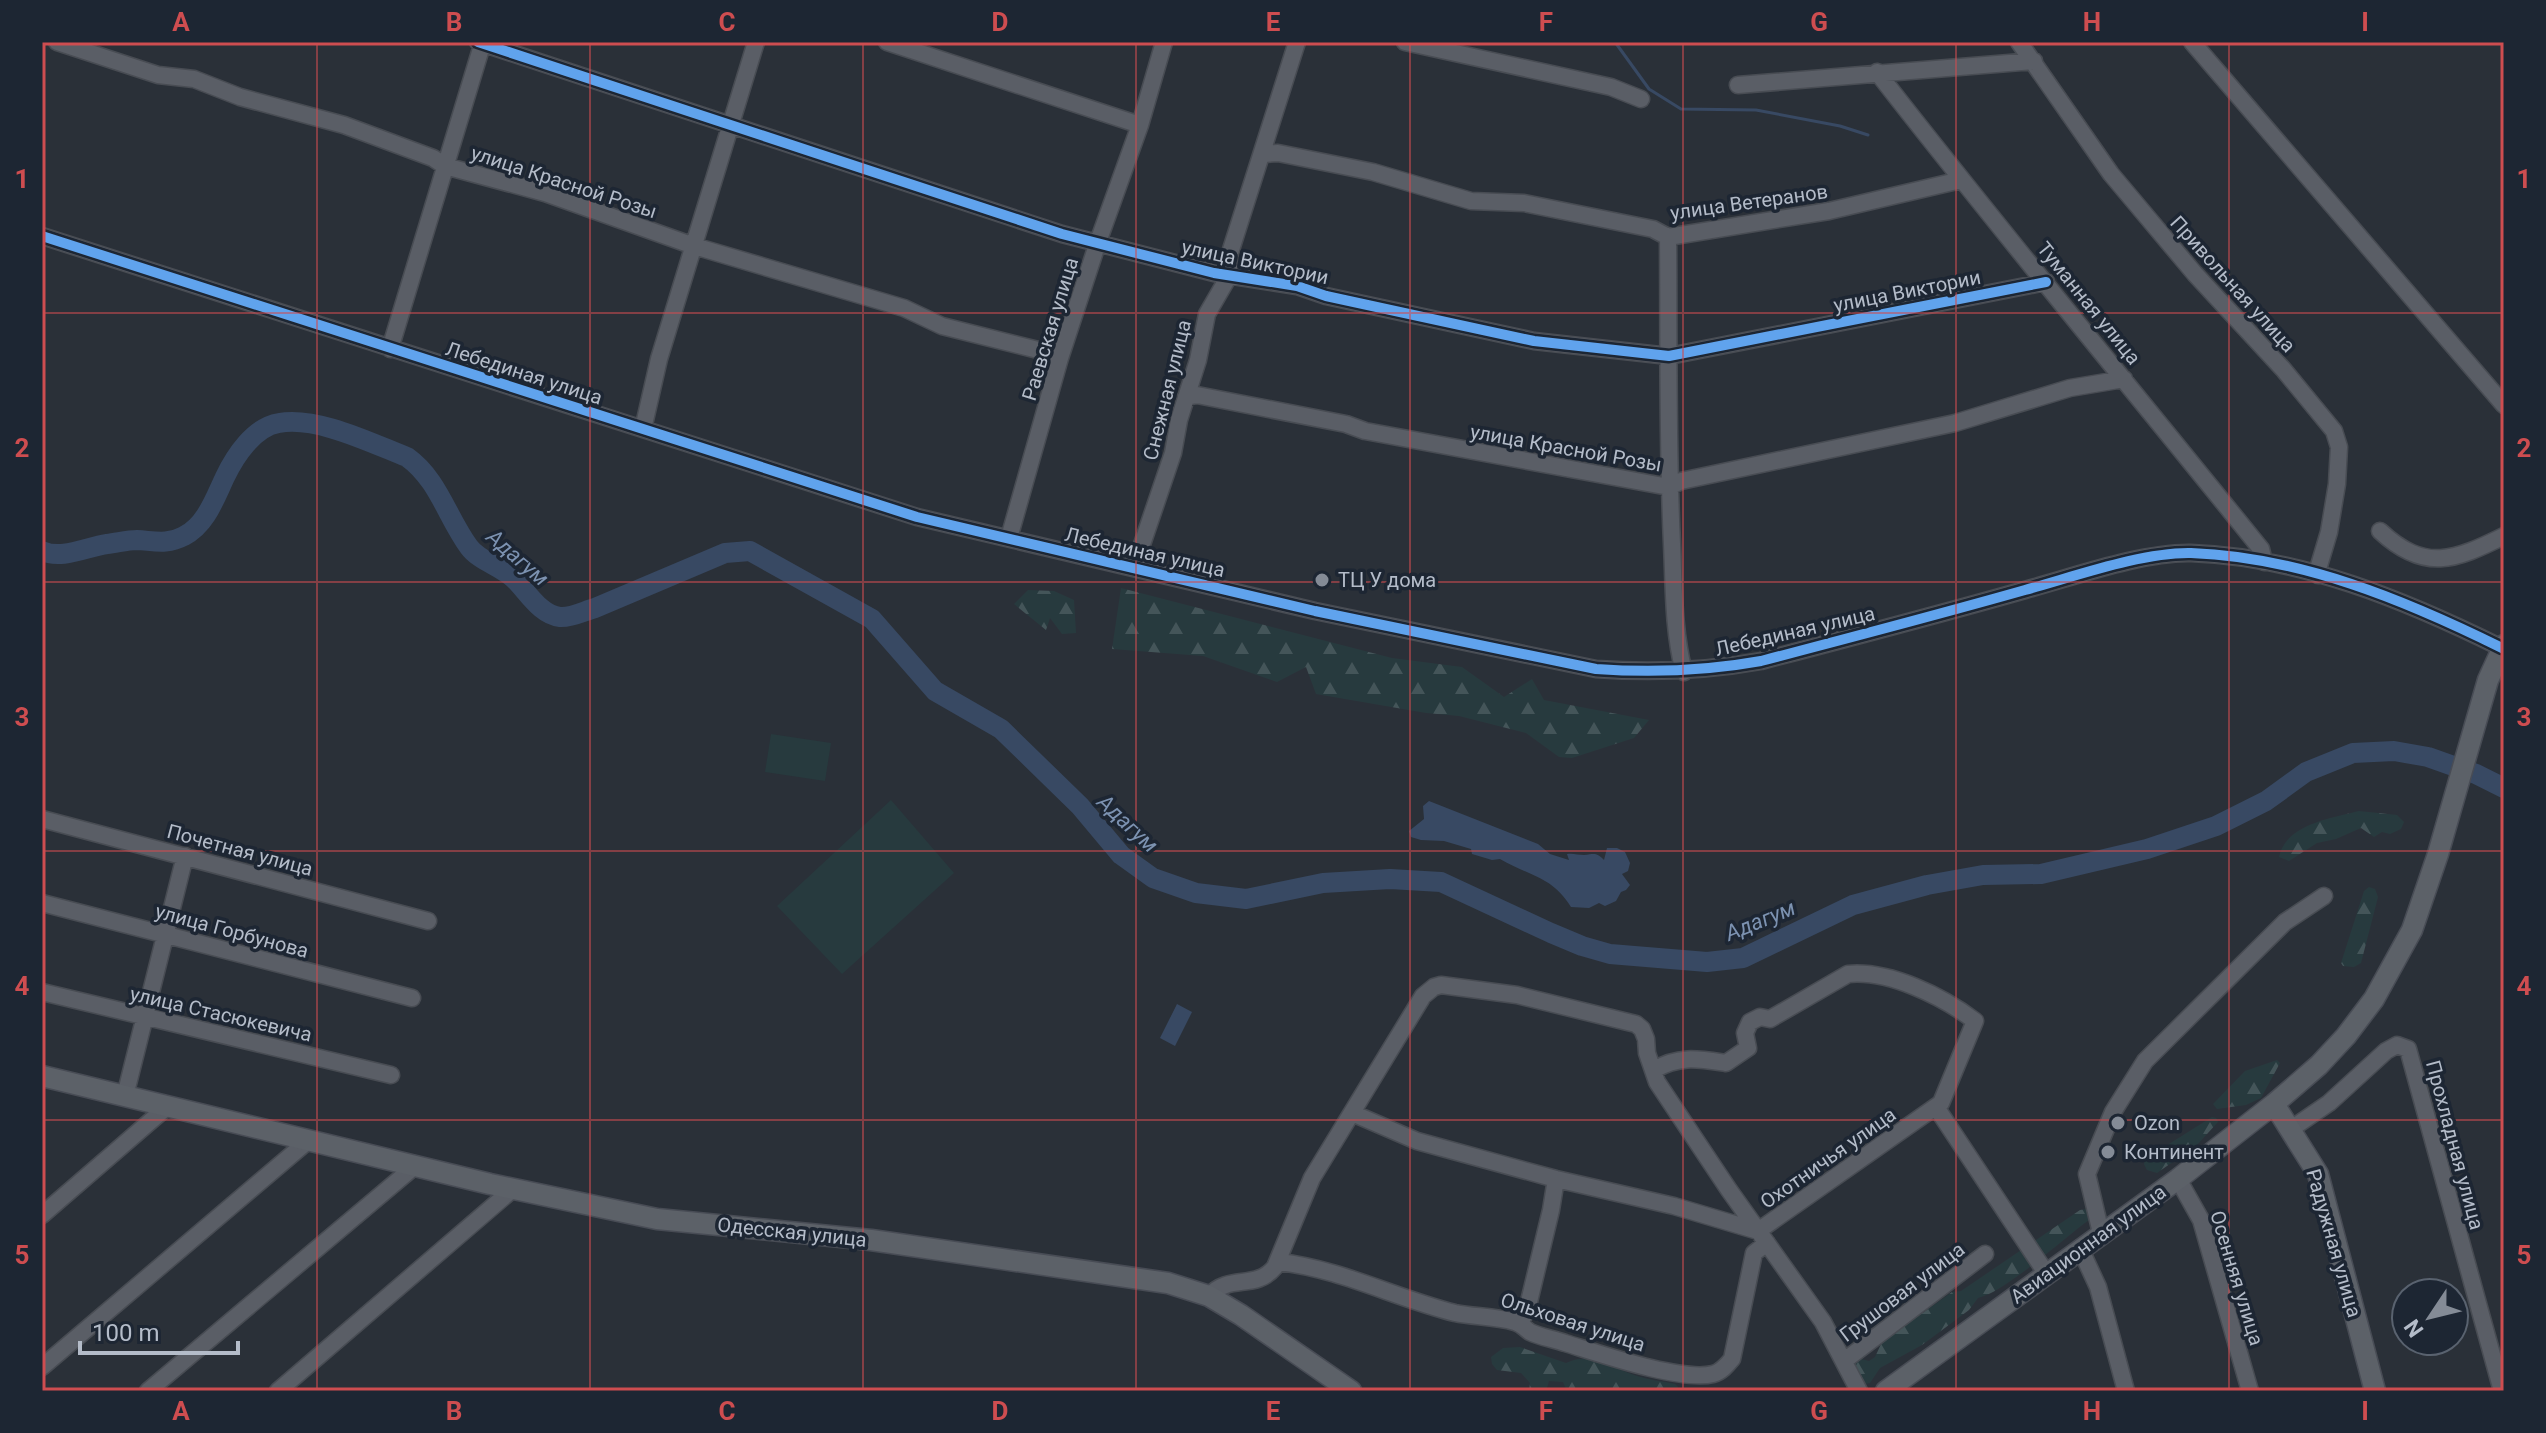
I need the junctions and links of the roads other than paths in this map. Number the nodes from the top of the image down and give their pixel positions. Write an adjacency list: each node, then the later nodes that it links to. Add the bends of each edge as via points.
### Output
1 (57, 42): 17 (street, улица Красной Розы, via 344,125)
2 (481, 42): 14 (street, улица Виктории); 17 (street)
3 (756, 42): 14 (street)
4 (887, 42): 15 (street)
5 (1164, 42): 15 (street, Раевская улица)
6 (1297, 42): 16 (street, Снежная улица)
7 (1405, 42): 13 (street, via 1611,87)
8 (2019, 42): 10 (street, Привольная улица)
9 (2192, 42): 30 (street)
10 (2034, 61): 11 (street); 38 (street, Привольная улица, via 2111,174 2334,431 2339,447 2337,484)
11 (1877, 72): 12 (street); 18 (street, Туманная улица)
12 (1738, 85)
13 (1641, 99)
14 (730, 124): 21 (street, улица Виктории); 22 (street)
15 (1140, 125): 21 (street, Раевская улица)
16 (1262, 154): 20 (street, улица Ветеранов, via 1373,172 1471,201 1524,203 1653,229); 23 (street, Снежная улица, via 1229,256)
17 (445, 166): 22 (street, улица Красной Розы, via 545,193); 25 (street)
18 (1961, 180): 20 (street, улица Ветеранов, via 1829,211); 24 (street, Туманная улица)
19 (42, 236): 25 (street, Лебединая улица)
20 (1668, 237): 26 (street)
21 (1098, 242): 23 (street, улица Виктории); 27 (street, Раевская улица)
22 (694, 246): 27 (street, улица Красной Розы); 31 (street)
23 (1229, 276): 26 (street, улица Виктории, via 1297,286 1534,341); 29 (street, Снежная улица, via 1207,314)
24 (2046, 282): 26 (street, улица Виктории); 28 (street, Туманная улица)
25 (390, 349): 31 (street, Лебединая улица)
26 (1669, 356): 32 (street)
27 (1060, 358): 35 (street, Раевская улица)
28 (2124, 379): 32 (street, улица Красной Розы); 36 (street, Туманная улица, via 2261,549)
29 (1186, 397): 32 (street, улица Красной Розы); 37 (street, Снежная улица)
30 (2504, 405)
31 (643, 429): 35 (street, Лебединая улица, via 917,517)
32 (1669, 487): 40 (street, via 1675,615)
33 (2380, 531): 34 (street, via 2419,557 2446,560)
34 (2504, 536)
35 (1009, 538): 37 (street, Лебединая улица)
36 (2264, 562): 38 (street, Лебединая улица); 40 (street, Лебединая улица, via 2190,553 2157,556 1761,661)
37 (1134, 568): 40 (street, Лебединая улица, via 1558,662 1644,673)
38 (2318, 575): 39 (street, Лебединая улица, via 2417,607)
39 (2503, 647): 54 (main road, Авиационная улица, via 2488,680 2412,930 2374,999 2346,1036)
40 (1684, 672)
41 (42, 819): 42 (street, Почетная улица)
42 (185, 856): 45 (street, Почетная улица); 46 (street)
43 (2324, 896): 65 (street, via 2285,922 2145,1061 2113,1112 2087,1174)
44 (42, 903): 46 (street, улица Горбунова)
45 (428, 921)
46 (166, 934): 48 (street, улица Горбунова); 49 (street)
47 (42, 992): 49 (street, улица Стасюкевича)
48 (412, 998)
49 (145, 1017): 51 (street, улица Стасюкевича); 53 (street)
50 (1654, 1070): 56 (street, Охотничья улица, via 1691,1057 1726,1063 1748,1048 1745,1033 1750,1022 1770,1019 1848,974 1861,973 1924,989 1975,1021); 57 (street, via 1636,1024 1517,995 1441,985 1423,996); 66 (street, via 1687,1130)
51 (391, 1075)
52 (42, 1076): 53 (main road, Одесская улица)
53 (125, 1096): 55 (main road, Одесская улица)
54 (2274, 1104): 58 (main road, Радужная улица); 62 (main road, Авиационная улица)
55 (168, 1106): 59 (main road, Одесская улица); 64 (street)
56 (1936, 1107): 66 (street, Охотничья улица); 70 (street)
57 (1352, 1113): 61 (street, Охотничья улица, via 1417,1141); 69 (street, via 1312,1178)
58 (2291, 1129): 82 (main road, Радужная улица, via 2318,1174); 83 (street, Прохладная улица, via 2329,1103 2386,1051 2397,1045 2408,1049)
59 (309, 1140): 60 (main road, Одесская улица); 74 (street)
60 (415, 1166): 63 (main road, Одесская улица); 75 (street)
61 (1556, 1179): 66 (street, Охотничья улица, via 1674,1206); 72 (street)
62 (2178, 1179): 65 (main road, Авиационная улица); 81 (street, Осенняя улица, via 2201,1220)
63 (513, 1189): 71 (main road, Одесская улица, via 657,1219 1006,1258 1168,1283); 76 (street)
64 (42, 1215)
65 (2101, 1233): 67 (main road, Авиационная улица)
66 (1762, 1237): 72 (street, Ольховая улица, via 1732,1359 1714,1374 1650,1368 1529,1331); 73 (street)
67 (2080, 1248): 70 (main road, Авиационная улица); 80 (street, via 2098,1287)
68 (1985, 1254): 73 (street, Грушовая улица)
69 (1279, 1262): 71 (street, via 1257,1281 1230,1282); 72 (street, Ольховая улица, via 1341,1274 1458,1314)
70 (2046, 1273): 79 (main road, Авиационная улица)
71 (1209, 1296): 77 (main road, Одесская улица)
72 (1520, 1323)
73 (1844, 1361): 78 (street)
74 (42, 1367)
75 (148, 1391)
76 (278, 1391)
77 (1351, 1391)
78 (1859, 1391)
79 (1886, 1391)
80 (2126, 1391)
81 (2250, 1391)
82 (2375, 1391)
83 (2502, 1391)

